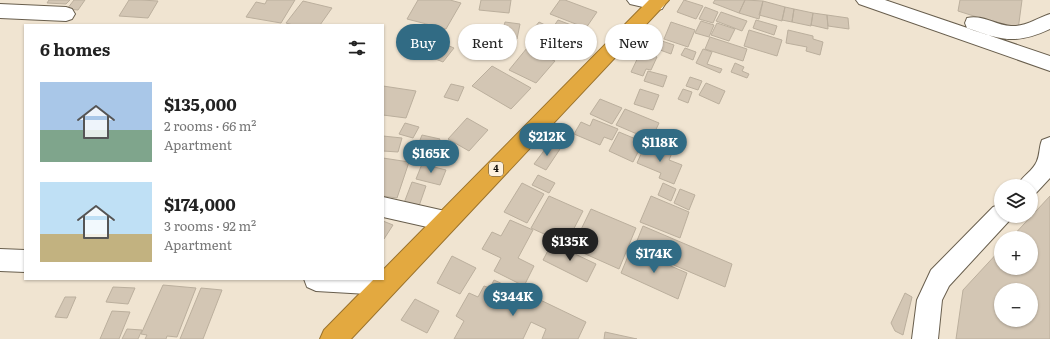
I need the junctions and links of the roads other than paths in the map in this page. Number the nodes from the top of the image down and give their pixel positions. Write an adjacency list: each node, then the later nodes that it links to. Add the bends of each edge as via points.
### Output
1 (865, 0): 7 (street)
2 (906, 0): 6 (street, via 1009,33 1024,32)
3 (650, 1): 11 (highway, 4)
4 (0, 11): 5 (street)
5 (66, 14)
6 (1050, 21)
7 (1050, 64)
8 (1050, 146): 9 (street, via 1046,168)
9 (1035, 179)
10 (384, 207): 11 (street)
11 (445, 221): 16 (highway, 4)
12 (994, 221): 18 (street, via 940,278 930,300)
13 (0, 260): 14 (street)
14 (24, 261)
15 (333, 280): 16 (street)
16 (385, 283): 17 (highway, 4)
17 (332, 339)
18 (925, 339)

